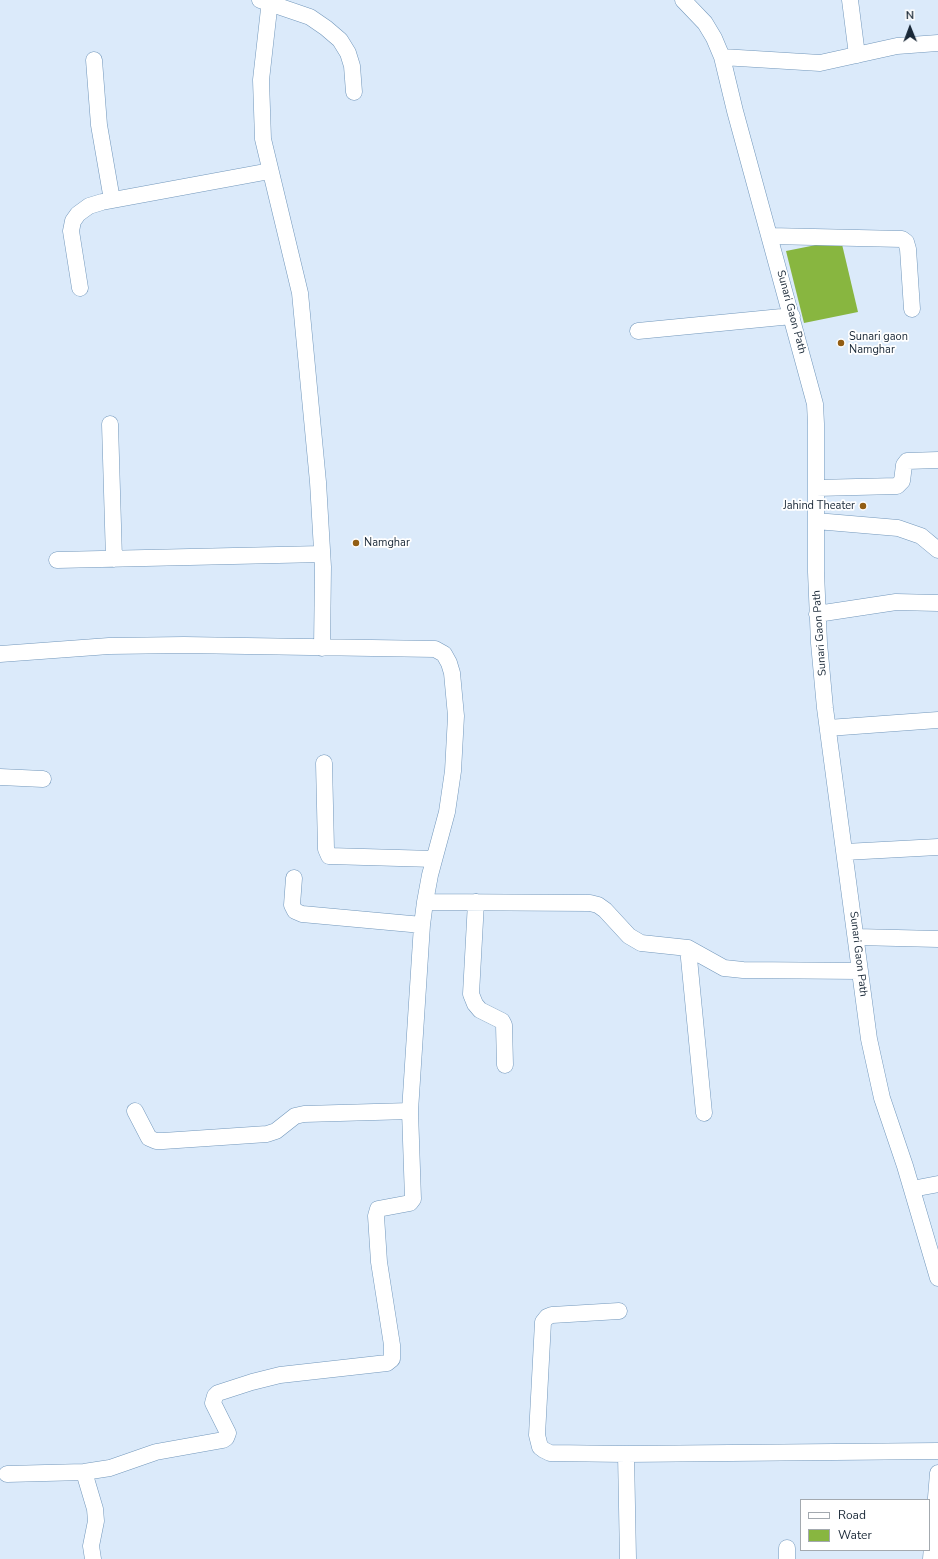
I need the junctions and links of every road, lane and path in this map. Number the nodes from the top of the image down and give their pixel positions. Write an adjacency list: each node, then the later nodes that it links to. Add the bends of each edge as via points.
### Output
1 (683, 0): 6 (street, Sunari Gaon Path, via 705,23)
2 (850, 0): 5 (street)
3 (266, 1): 8 (street, via 310,17 340,40 348,52 352,66); 9 (street, via 261,80 263,139)
4 (938, 43): 5 (street, via 897,46)
5 (857, 55): 6 (street, via 820,63)
6 (722, 57): 11 (street, Sunari Gaon Path)
7 (94, 60): 10 (street, via 101,138)
8 (354, 92)
9 (270, 171): 10 (street); 21 (street, via 300,293 318,482)
10 (112, 200): 12 (street, via 89,206 78,214 73,222 72,242)
11 (770, 236): 13 (street, via 902,239 908,249); 14 (street, Sunari Gaon Path)
12 (80, 288)
13 (912, 309)
14 (792, 316): 15 (street); 18 (street, Sunari Gaon Path, via 815,404)
15 (638, 331)
16 (110, 424): 22 (street)
17 (938, 460): 18 (street, via 907,461 902,481 897,486)
18 (816, 488): 19 (street, Sunari Gaon Path)
19 (816, 521): 20 (street, via 898,528 921,536); 25 (street, Sunari Gaon Path)
20 (938, 550)
21 (322, 554): 22 (street); 26 (street)
22 (114, 559): 23 (street)
23 (57, 560)
24 (938, 603): 25 (street, via 896,602)
25 (817, 614): 29 (street, Sunari Gaon Path)
26 (322, 648): 27 (street, via 109,646); 35 (street, via 435,649 444,654 449,663 456,716 453,771 447,812)
27 (0, 654)
28 (938, 720): 29 (street)
29 (828, 728): 34 (street, Sunari Gaon Path)
30 (324, 763): 35 (street, via 326,849 329,856)
31 (0, 777): 32 (street)
32 (43, 779)
33 (938, 847): 34 (street)
34 (845, 852): 40 (street, Sunari Gaon Path)
35 (434, 859): 37 (street)
36 (294, 878): 39 (street, via 292,905 302,914)
37 (425, 902): 38 (street); 39 (street)
38 (476, 902): 42 (street, via 590,903 605,910 629,936 641,943); 44 (street, via 471,994 480,1010 502,1021 504,1025)
39 (422, 925): 45 (street)
40 (856, 937): 41 (street); 43 (street, Sunari Gaon Path)
41 (938, 938)
42 (688, 948): 43 (street, via 716,964 734,969); 47 (street)
43 (860, 971): 49 (street, Sunari Gaon Path, via 876,1077)
44 (505, 1065)
45 (410, 1110): 46 (street, via 304,1114 295,1116 276,1131 267,1134 164,1141 149,1138); 54 (street, via 413,1199 410,1203 378,1210 376,1216 379,1262 392,1344 393,1355 390,1362 280,1375 218,1394 213,1403 227,1430 226,1438 156,1452 110,1468)
46 (135, 1111)
47 (704, 1113)
48 (938, 1184): 49 (street)
49 (912, 1189): 50 (street, Sunari Gaon Path)
50 (938, 1278)
51 (618, 1311): 53 (street, via 552,1315 543,1322 537,1435 540,1447 550,1453)
52 (938, 1451): 53 (street)
53 (626, 1454): 58 (street)
54 (84, 1472): 56 (street); 57 (street, via 95,1509 96,1522 91,1546)
55 (938, 1473): 59 (street)
56 (7, 1474)
57 (93, 1559)
58 (628, 1559)
59 (931, 1559)

